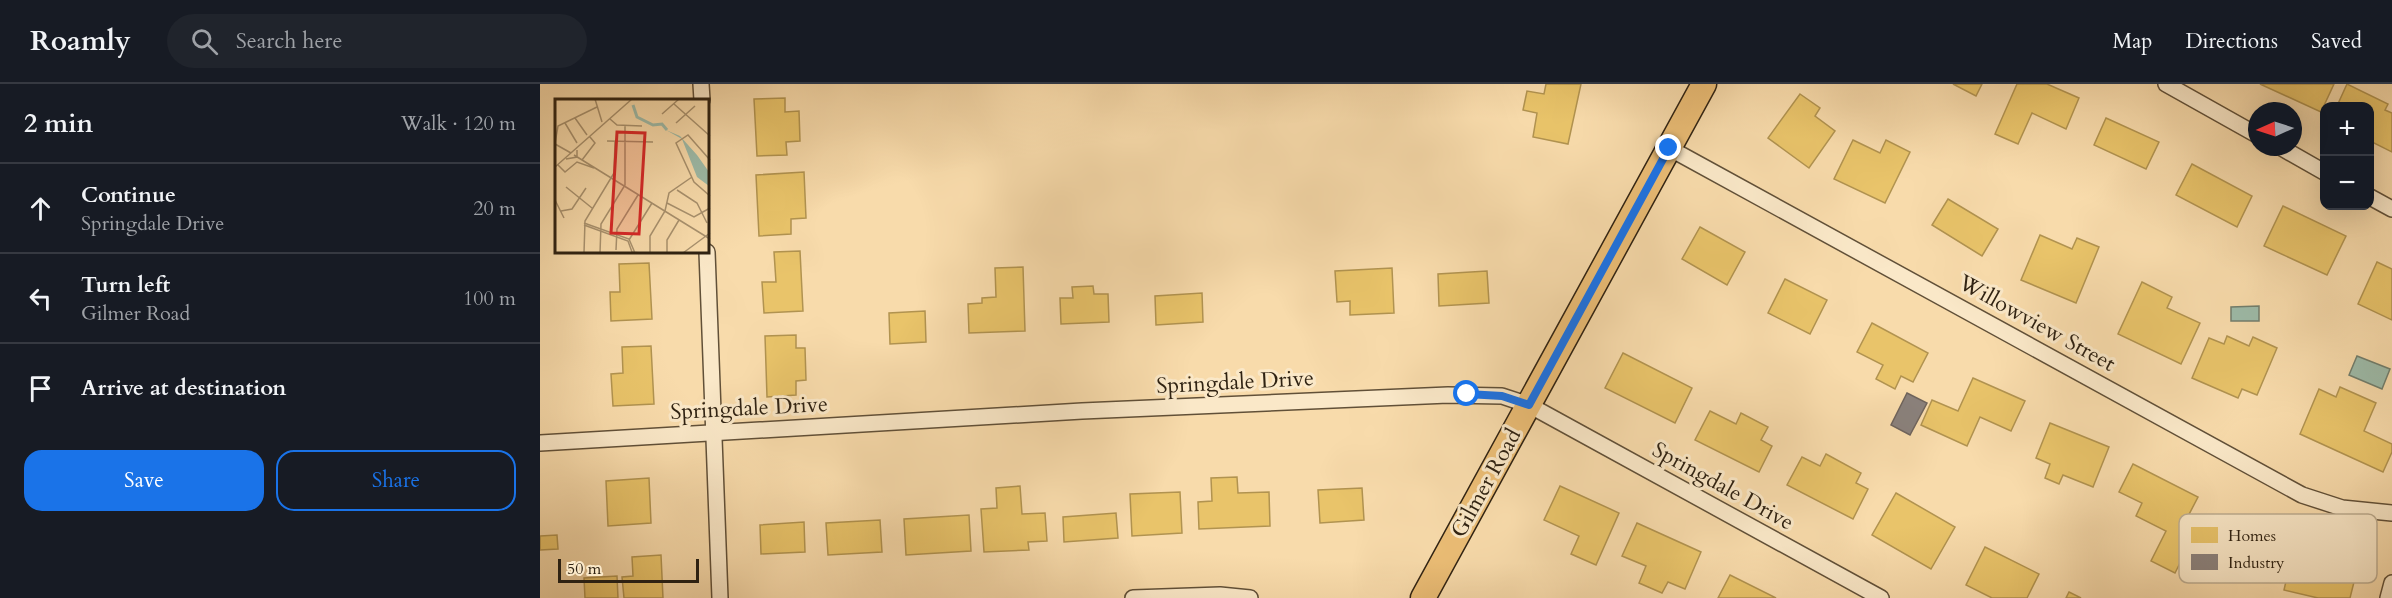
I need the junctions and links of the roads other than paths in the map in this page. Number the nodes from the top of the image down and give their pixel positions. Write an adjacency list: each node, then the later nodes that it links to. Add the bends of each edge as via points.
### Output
1 (701, 84): 4 (street)
2 (1704, 84): 6 (main road, Gilmer Road)
3 (2166, 84): 5 (street)
4 (702, 99)
5 (2248, 130)
6 (1669, 148): 12 (main road, Gilmer Road); 15 (street, Willowview Street, via 2302,495 2342,508)
7 (2296, 156): 8 (street)
8 (2320, 169)
9 (2374, 199): 10 (street)
10 (2392, 209)
11 (707, 254): 13 (street)
12 (1529, 405): 13 (street, Springdale Drive, via 1502,396 1448,395); 20 (main road, Gilmer Road); 21 (street, Springdale Drive)
13 (714, 433): 14 (street, Springdale Drive); 17 (street)
14 (540, 443)
15 (2392, 513)
16 (2392, 584): 22 (street)
17 (720, 598)
18 (1133, 598): 19 (street)
19 (1250, 598)
20 (1423, 598)
21 (1881, 598)
22 (2388, 598)

